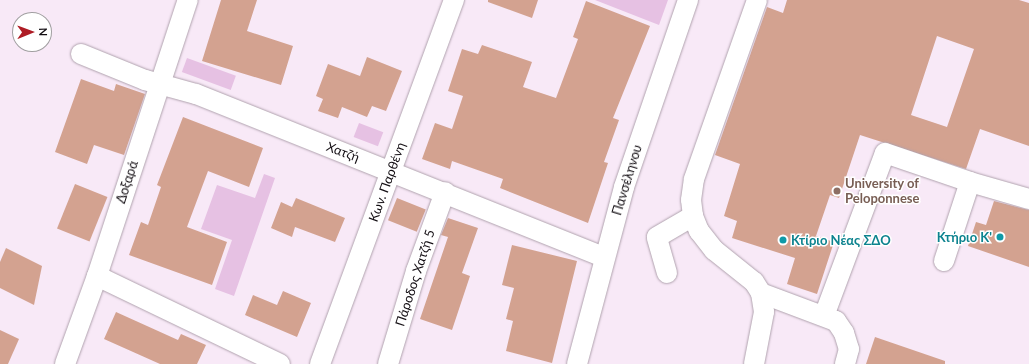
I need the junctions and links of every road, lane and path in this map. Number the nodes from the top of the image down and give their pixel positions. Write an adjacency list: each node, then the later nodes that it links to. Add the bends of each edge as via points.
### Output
1 (188, 0): 6 (street, Δοξαρά)
2 (454, 0): 7 (street, Κων. Παρθένη)
3 (688, 0): 12 (street, Πανσέληνου, via 637,146)
4 (757, 0): 11 (street, via 694,179 691,200)
5 (81, 54): 6 (street, Χατζή)
6 (158, 84): 7 (street, Χατζή, via 196,94); 15 (street, Δοξαρά)
7 (391, 170): 9 (street, Χατζή); 20 (street, Κων. Παρθένη)
8 (970, 182): 10 (street); 13 (street); 17 (street, via 885,153)
9 (445, 192): 12 (street, Χατζή); 21 (street, Πάροδος Χατζή 5, via 416,271)
10 (1029, 199)
11 (693, 216): 14 (street, via 657,237); 16 (street, via 699,231 714,250 754,282)
12 (604, 257): 22 (street, Πανσέληνου)
13 (944, 261)
14 (667, 273)
15 (97, 276): 18 (street, Δοξαρά); 19 (street)
16 (761, 293): 17 (street); 23 (street, via 764,312)
17 (824, 316): 24 (street, via 836,321 844,333 849,349)
18 (65, 364)
19 (280, 364)
20 (320, 364)
21 (388, 364)
22 (577, 364)
23 (754, 364)
24 (845, 364)

